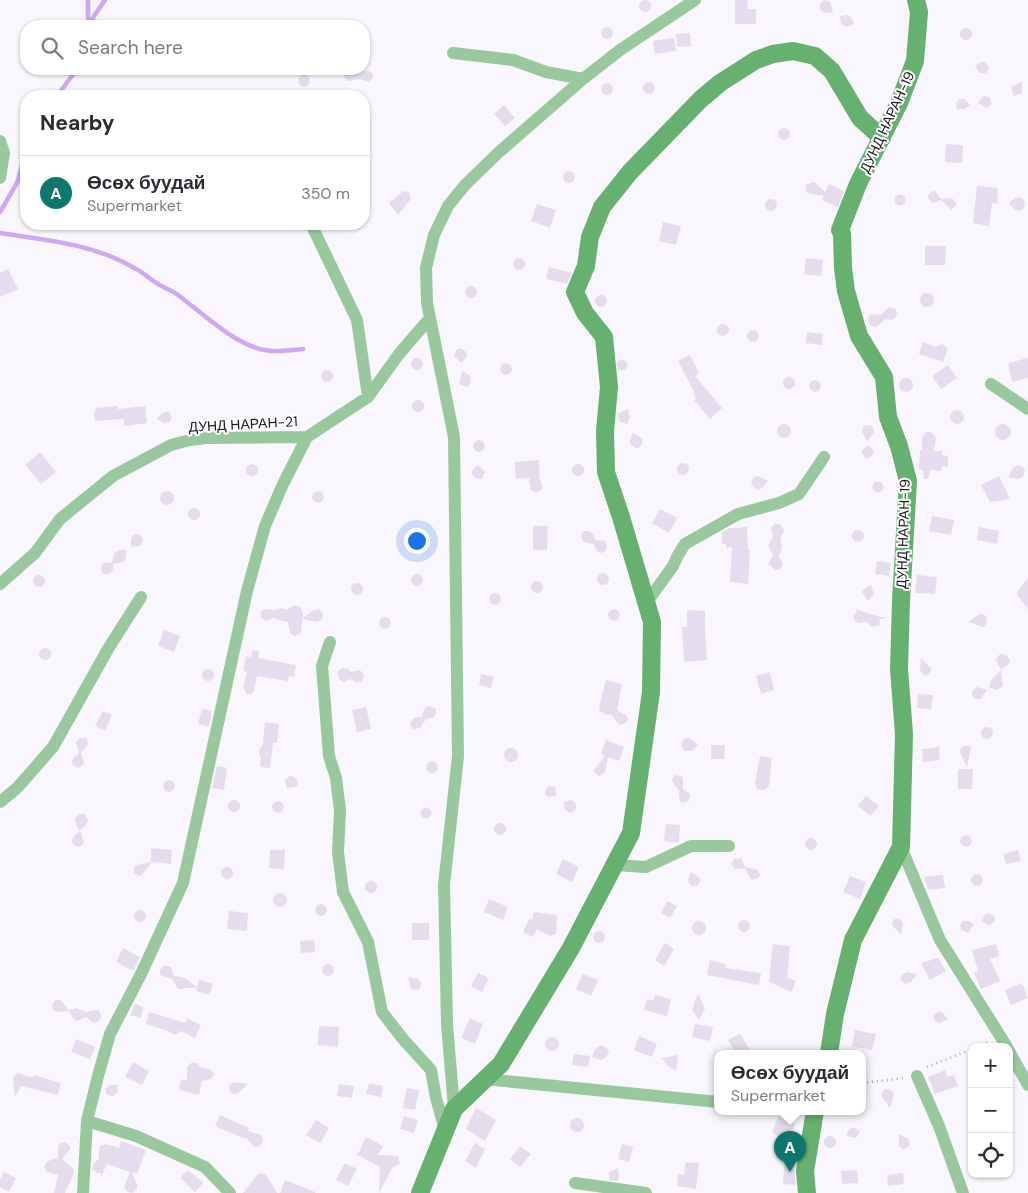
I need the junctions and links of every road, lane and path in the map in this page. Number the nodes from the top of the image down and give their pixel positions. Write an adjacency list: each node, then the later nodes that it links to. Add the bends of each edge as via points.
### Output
1 (695, 0): 4 (street)
2 (916, 0): 5 (street, ДУНД НАРАН-19, via 919,12 915,61)
3 (453, 53): 4 (street, via 513,60 546,72)
4 (583, 79): 9 (street, via 498,153 448,206 434,235 426,268 426,303)
5 (882, 138): 17 (street, via 860,118 832,71 815,56 793,51 773,54 743,67 702,99 630,172 602,207 590,237 586,266 575,292 585,313 604,336 609,387 606,472); 21 (street, ДУНД НАРАН-19, via 858,184 840,230 846,291 859,336 884,377 888,417 908,481 900,601 899,669 904,734)
6 (0, 141): 7 (street, via 4,153)
7 (0, 178)
8 (314, 230): 11 (street, via 358,320)
9 (430, 318): 11 (street, ДУНД НАРАН-21); 32 (street, via 454,437 458,756 444,885 447,1024)
10 (991, 384): 12 (street)
11 (368, 397): 13 (street, ДУНД НАРАН-21)
12 (1028, 410)
13 (307, 437): 15 (street, ДУНД НАРАН-21, via 207,438 171,445 113,476 60,520 35,553); 34 (street, via 265,526 247,591 183,883 110,1034)
14 (824, 457): 17 (street, via 799,494 738,514 686,544)
15 (0, 584)
16 (141, 597): 19 (street, via 53,747 17,788)
17 (647, 602): 22 (street, via 652,622 651,692 631,833)
18 (330, 642): 35 (street, via 322,666 329,756 340,810 338,852 343,892 368,942 382,1012 431,1070)
19 (0, 802)
20 (729, 846): 22 (street, via 691,846 646,867)
21 (901, 847): 23 (street, via 940,940); 24 (street, ДУНД НАРАН-19, via 853,940)
22 (614, 865): 28 (street, via 571,948 501,1064)
23 (1004, 1043)
24 (829, 1050)
25 (968, 1051): 27 (path)
26 (1013, 1058): 30 (street)
27 (915, 1074): 29 (path); 42 (street, via 944,1139)
28 (484, 1079): 31 (street); 32 (street)
29 (866, 1082)
30 (1028, 1085)
31 (714, 1102)
32 (454, 1109): 35 (street)
33 (814, 1115): 41 (street, via 805,1171)
34 (87, 1121): 37 (street); 38 (street, via 136,1136 205,1167)
35 (445, 1130): 39 (street)
36 (575, 1183): 40 (street)
37 (83, 1193)
38 (230, 1193)
39 (420, 1193)
40 (646, 1193)
41 (807, 1193)
42 (963, 1193)

